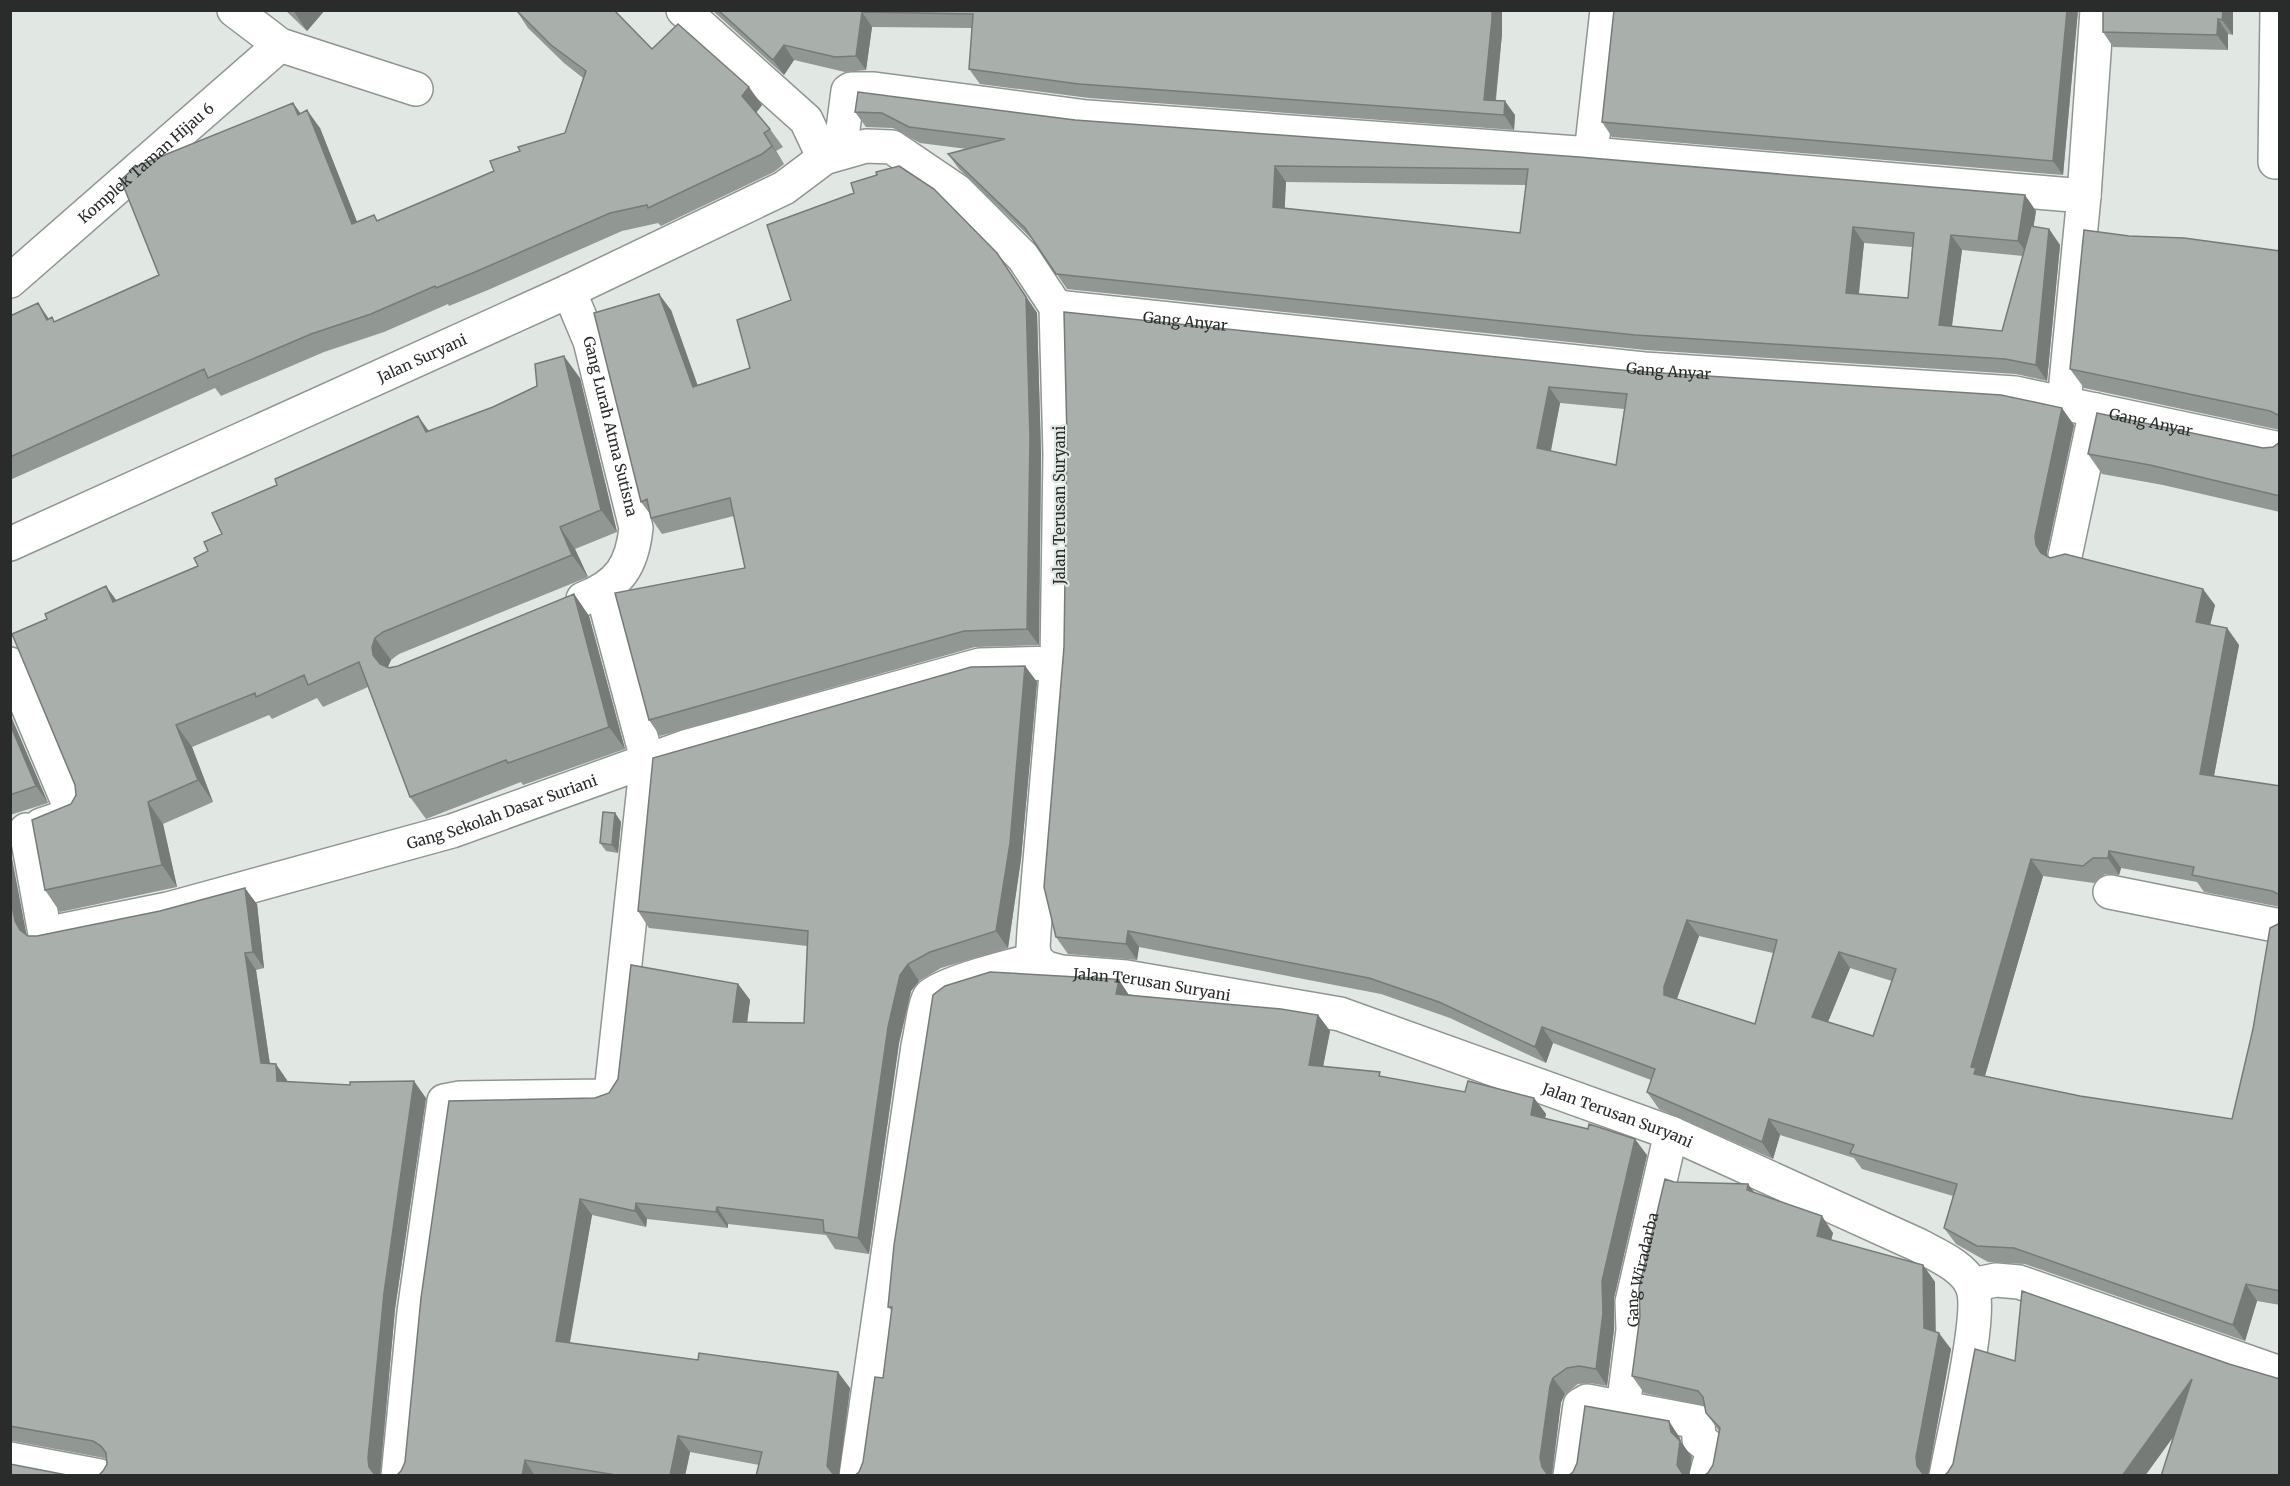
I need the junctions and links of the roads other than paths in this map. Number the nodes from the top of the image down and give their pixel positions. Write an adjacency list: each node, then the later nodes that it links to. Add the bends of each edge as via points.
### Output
1 (234, 10): 6 (street)
2 (683, 10): 9 (street, via 806,120)
3 (1607, 10): 8 (street)
4 (2097, 10): 11 (street)
5 (2277, 10): 10 (street)
6 (280, 45): 7 (street); 12 (street, Komplek Taman Hijau 6)
7 (416, 89)
8 (1592, 154): 9 (street, via 1087,117 851,89); 11 (street)
9 (832, 155): 13 (street, Jalan Suryani, via 784,188); 14 (street, via 877,145 892,147 957,191 1023,257)
10 (2275, 162)
11 (2084, 196): 15 (street)
12 (10, 281)
13 (569, 291): 18 (street, Jalan Suryani); 20 (street, Gang Lurah Atma Sutisna, via 590,341 636,528 628,564)
14 (1056, 308): 15 (street, Gang Anyar, via 1644,369 2005,392); 22 (street, Jalan Terusan Suryani, via 1060,454)
15 (2064, 403): 16 (street, Gang Anyar)
16 (2096, 410): 17 (street, Gang Anyar); 19 (street)
17 (2280, 448)
18 (10, 544)
19 (2065, 556)
20 (602, 591): 21 (street); 24 (street)
21 (559, 609)
22 (1057, 663): 24 (street, Gang Sekolah Dasar Suriani, via 980,665); 28 (street, Jalan Terusan Suryani, via 1034,932)
23 (10, 664): 25 (street, via 73,814)
24 (647, 759): 25 (street, Gang Sekolah Dasar Suriani, via 452,831 168,909 45,934); 36 (street, via 611,1093 444,1101 414,1312)
25 (18, 832)
26 (2110, 892): 27 (street)
27 (2280, 927)
28 (1036, 960): 29 (street, Jalan Terusan Suryani, via 1061,972 1117,976 1340,1014); 37 (street, via 938,991 928,999)
29 (1671, 1133): 30 (street, Jalan Terusan Suryani, via 1918,1245 1956,1267); 32 (street, Gang Wiradarba, via 1632,1302 1634,1330)
30 (1972, 1285): 31 (street, via 1996,1280 2019,1282); 40 (street, via 1976,1319)
31 (2280, 1373)
32 (1623, 1408): 38 (street, via 1587,1401 1580,1405); 39 (street, via 1698,1422 1700,1439 1713,1450)
33 (10, 1460): 34 (street)
34 (48, 1471): 35 (street)
35 (100, 1476)
36 (398, 1476)
37 (856, 1476)
38 (1570, 1476)
39 (1707, 1476)
40 (1946, 1476)

